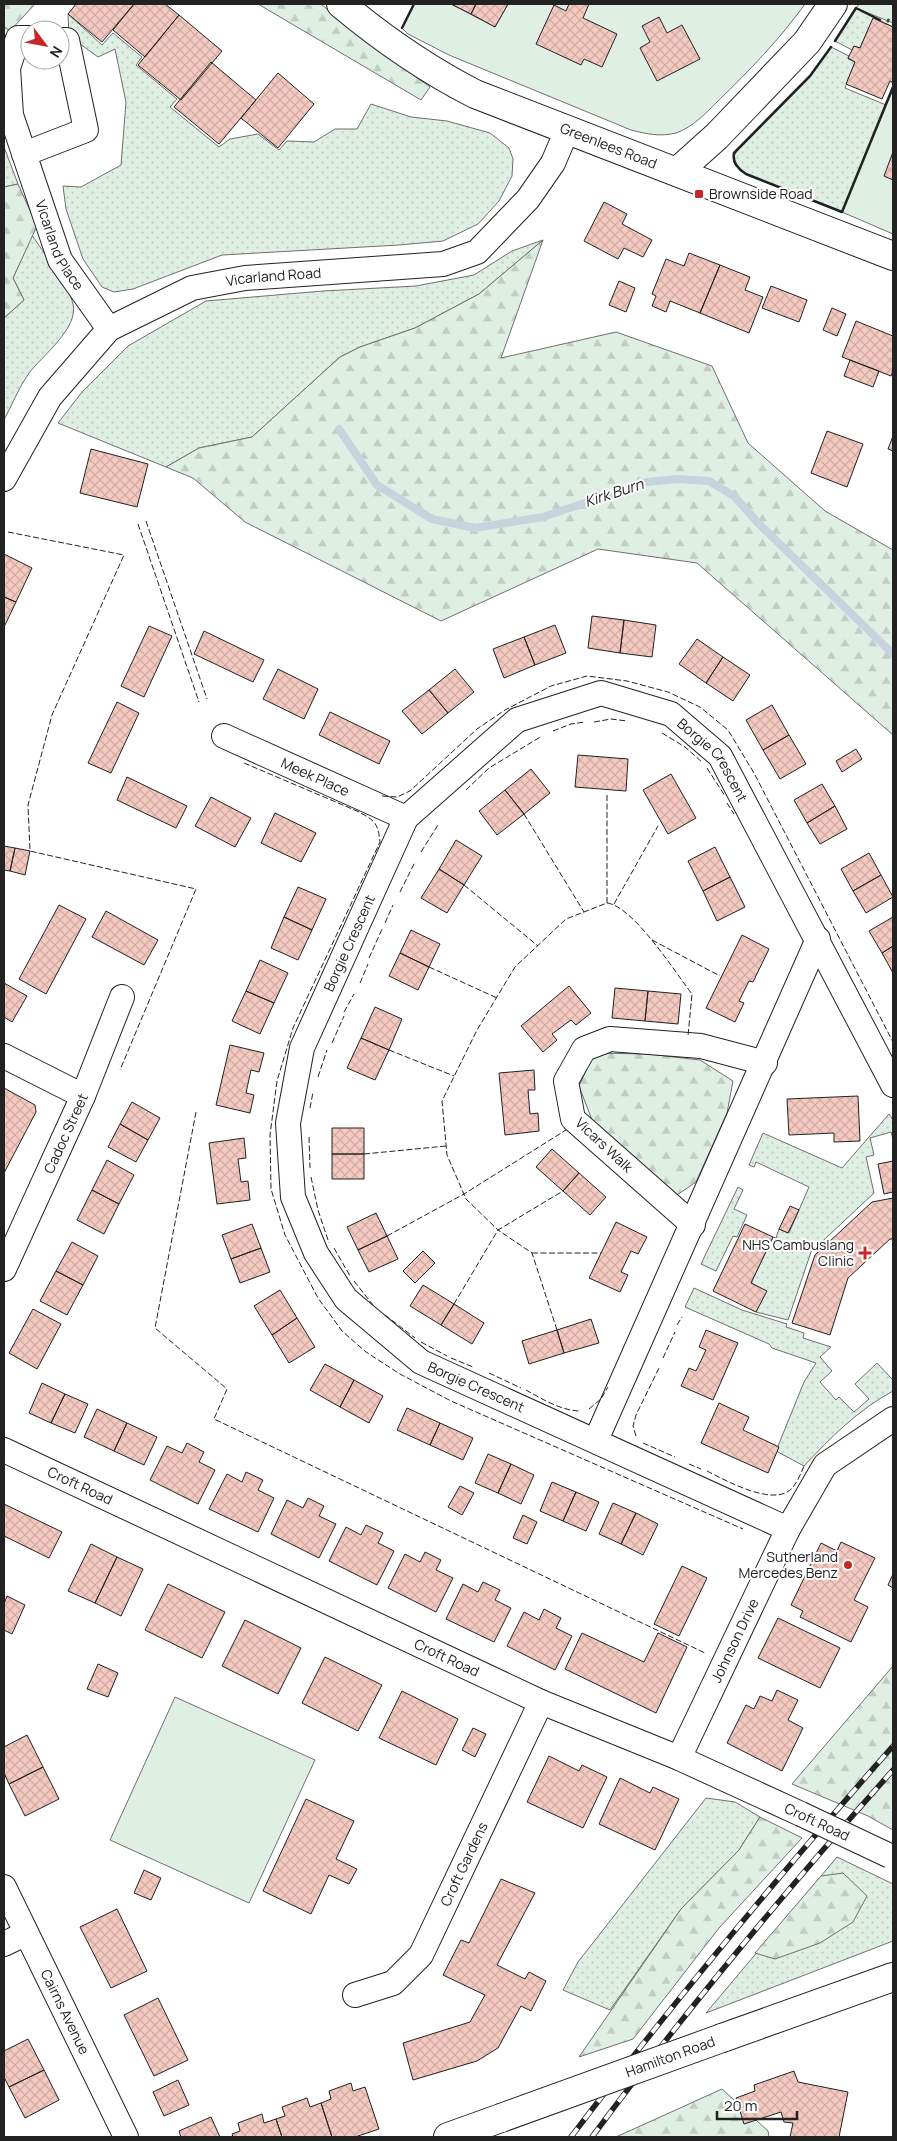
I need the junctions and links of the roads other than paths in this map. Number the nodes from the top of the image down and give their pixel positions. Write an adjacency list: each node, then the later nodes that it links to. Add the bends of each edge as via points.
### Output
1 (341, 4): 5 (main road, Greenlees Road, via 436,74 475,94)
2 (832, 4): 7 (main road, via 808,42 718,136)
3 (20, 38): 6 (street, Vicarland Place, via 8,68 11,115)
4 (70, 50): 6 (street, via 86,130)
5 (567, 130): 7 (main road, Greenlees Road); 9 (street, Vicarland Road, via 553,163 528,199 477,252 443,264 246,278 192,288)
6 (24, 154): 9 (street, Vicarland Place, via 60,260)
7 (678, 171): 8 (main road, Greenlees Road)
8 (893, 256)
9 (109, 329): 10 (street, Vicarland Road, via 50,397)
10 (4, 479)
11 (224, 736): 12 (street, Meek Place)
12 (406, 818): 13 (street, Borgie Crescent, via 517,720 601,693 671,714 720,756); 22 (street, Borgie Crescent, via 302,1048 288,1124 293,1197 316,1253 346,1299 421,1362)
13 (818, 939): 16 (street); 17 (street, Borgie Crescent)
14 (122, 997): 18 (street, Cadoc Street)
15 (4, 1056): 18 (street)
16 (765, 1063): 19 (street); 19 (street, Vicars Walk, via 701,1046 610,1039 584,1049 566,1081 573,1119)
17 (893, 1085)
18 (83, 1096): 20 (street, Cadoc Street)
19 (693, 1225): 22 (street)
20 (4, 1268)
21 (893, 1419): 24 (street, Johnson Drive, via 825,1466)
22 (596, 1440): 24 (street, Borgie Crescent)
23 (4, 1450): 25 (street, Croft Road)
24 (788, 1529): 26 (street, Johnson Drive)
25 (541, 1702): 26 (street, Croft Road); 32 (street, Croft Gardens, via 421,1955 393,1983)
26 (679, 1758): 27 (street, Croft Road, bridge)
27 (891, 1857)
28 (4, 1888): 29 (street, Cairns Avenue)
29 (25, 1934): 30 (street); 33 (street, Cairns Avenue)
30 (4, 1944)
31 (893, 1978): 34 (main road, Hamilton Road, bridge)
32 (355, 1995)
33 (126, 2137)
34 (448, 2137)

